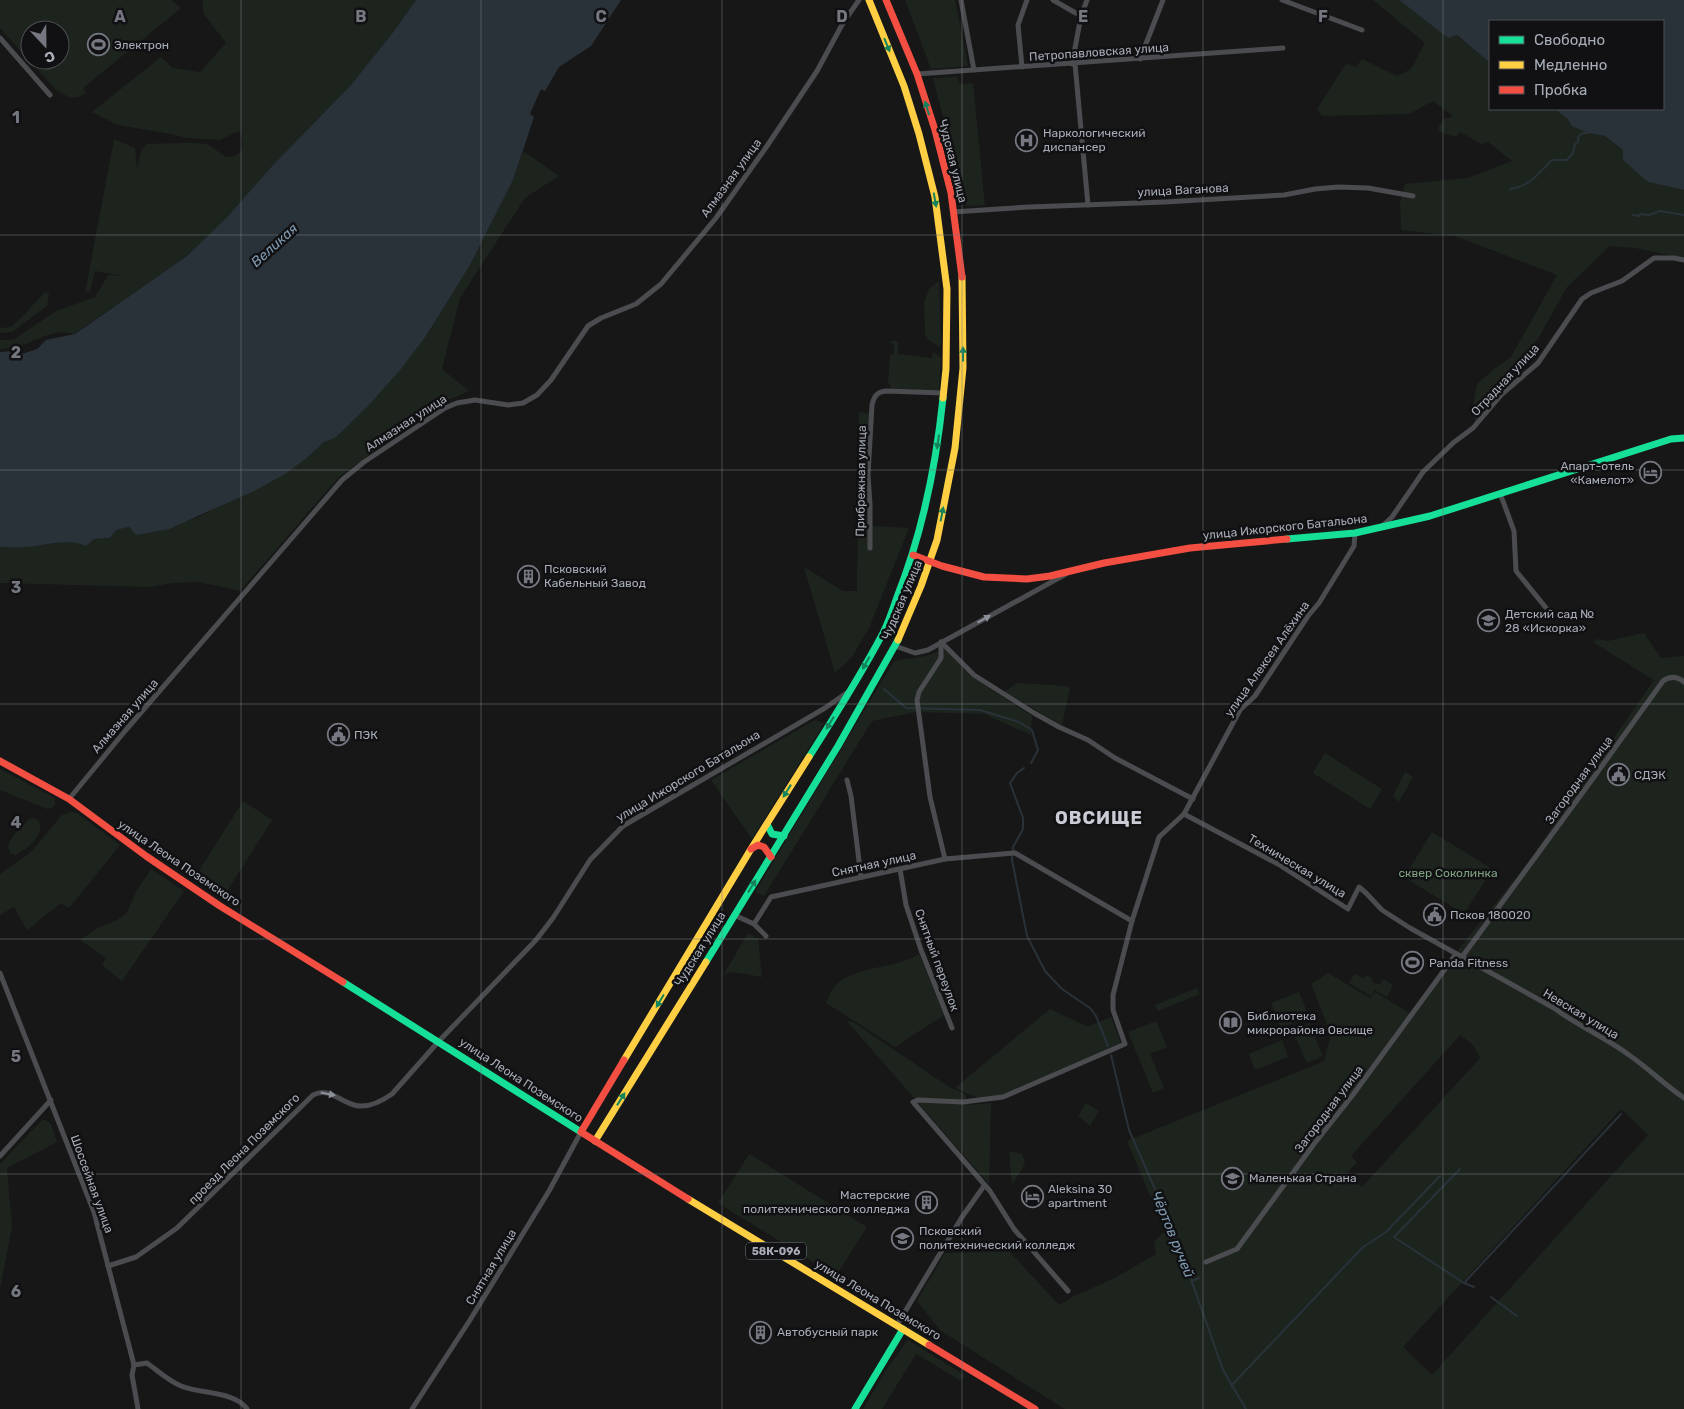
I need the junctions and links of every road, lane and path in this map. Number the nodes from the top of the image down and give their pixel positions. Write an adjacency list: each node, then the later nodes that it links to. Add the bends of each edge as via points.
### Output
1 (859, 0): 45 (street, Алмазная улица, via 767,146 716,218 661,284 636,304 588,326 537,395 523,403 508,405 475,400 457,402 364,462 342,480)
2 (869, 0): 20 (main road, Чудская улица, one-way to 20)
3 (886, 0): 18 (main road, Чудская улица)
4 (961, 0): 17 (street)
5 (1027, 0): 16 (street, via 1018,25)
6 (1053, 0): 10 (street)
7 (1087, 0): 10 (street)
8 (1163, 0): 14 (street)
9 (1282, 0): 11 (street)
10 (1081, 16): 15 (street)
11 (1362, 30)
12 (0, 38): 19 (street)
13 (1283, 48): 14 (street, Петропавловская улица)
14 (1140, 59): 15 (street, Петропавловская улица)
15 (1073, 64): 16 (street, Петропавловская улица); 24 (street)
16 (1022, 67): 17 (street, Петропавловская улица)
17 (974, 70): 18 (street, Петропавловская улица)
18 (917, 74): 20 (main road, Чудская улица, one-way to 18)
19 (50, 95)
20 (927, 134): 21 (main road, Чудская улица); 22 (main road, Чудская улица)
21 (944, 168): 22 (main road, via 939,165); 25 (main road, Чудская улица)
22 (928, 172): 27 (main road, Чудская улица, one-way to 27, via 947,289)
23 (1413, 196): 24 (street, улица Ваганова, via 1338,187 1284,195)
24 (1088, 205): 25 (street, улица Ваганова)
25 (953, 212): 36 (main road, Чудская улица, one-way to 25, via 955,448 963,368 963,288)
26 (1684, 260): 32 (street, Отрадная улица, via 1654,258 1622,281 1582,299 1538,363 1423,472 1392,517)
27 (944, 393): 34 (street, Прибрежная улица, via 886,391 874,398 868,475); 35 (main road, Чудская улица, one-way to 35, via 938,446)
28 (1684, 435): 30 (street, улица Ижорского Батальона)
29 (1684, 438): 30 (main road)
30 (1672, 439): 31 (main road, улица Ижорского Батальона)
31 (1500, 493): 32 (main road, улица Ижорского Батальона); 38 (street, via 1514,531 1516,570)
32 (1380, 528): 33 (main road, улица Ижорского Батальона)
33 (1354, 533): 37 (main road, улица Ижорского Батальона, via 1190,548); 46 (street, улица Алексея Алёхина, via 1354,546 1255,696 1240,710)
34 (870, 548)
35 (913, 554): 36 (main road, улица Ижорского Батальона); 42 (main road, Чудская улица, one-way to 42, via 884,632)
36 (931, 562): 37 (main road, улица Ижорского Батальона, via 1003,579); 40 (main road, Чудская улица)
37 (1071, 572): 39 (street, улица Ижорского Батальона, one-way to 37)
38 (1551, 614)
39 (941, 642): 40 (street, улица Ижорского Батальона, via 922,652 905,651); 46 (street, via 974,675 1034,713); 52 (street, via 941,658 917,700 930,798)
40 (895, 646): 49 (main road, Чудская улица)
41 (1684, 682): 60 (street, Загородная улица, via 1678,677 1663,681)
42 (852, 688): 48 (main road, Чудская улица, one-way to 48); 63 (street, улица Ижорского Батальона, via 825,708 623,826 590,860 536,940)
43 (0, 761): 45 (main road, улица Леона Поземского)
44 (847, 780): 54 (street)
45 (69, 799): 63 (main road, улица Леона Поземского, via 212,901)
46 (1193, 799): 47 (street, улица Алексея Алёхина)
47 (1184, 814): 56 (street, улица Алексея Алёхина, via 1159,837); 59 (street, Техническая улица, via 1278,864 1348,909 1359,887 1391,916)
48 (767, 824): 49 (main road, via 772,835); 50 (main road, Чудская улица)
49 (784, 836): 51 (main road, Чудская улица)
50 (751, 849): 51 (main road, via 758,844); 66 (main road, Чудская улица, one-way to 66)
51 (771, 857): 55 (main road, Чудская улица, one-way to 51)
52 (945, 859): 53 (street, Снятная улица); 56 (street, Снятная улица, via 1015,853)
53 (900, 869): 54 (street, Снятная улица); 62 (street, Снятный переулок, via 906,905 920,950)
54 (860, 877): 57 (street, Снятная улица, via 771,897)
55 (734, 915): 57 (street); 67 (main road, Чудская улица, one-way to 55)
56 (1132, 921): 69 (street, улица Алексея Алёхина, via 1112,995 1113,1010 1125,1044 1002,1097 971,1102 913,1102)
57 (754, 924): 58 (street)
58 (766, 936)
59 (1456, 954): 60 (street, Техническая улица); 70 (street, Загородная улица, via 1237,1249)
60 (1462, 957): 64 (street, Невская улица, via 1630,1055)
61 (0, 973): 65 (street, Шоссейная улица)
62 (952, 1028)
63 (439, 1041): 66 (main road, улица Леона Поземского); 71 (street, проезд Леона Поземского, one-way to 63, via 136,1257 178,1228 313,1095 322,1092 333,1094 361,1106 383,1100 402,1085)
64 (1684, 1098)
65 (50, 1100): 68 (street); 71 (street, Шоссейная улица, via 94,1212)
66 (581, 1132): 67 (main road, улица Леона Поземского / 58К-096); 77 (street, Снятная улица, via 549,1191)
67 (595, 1141): 73 (main road, улица Леона Поземского / 58К-096)
68 (0, 1156)
69 (984, 1186): 72 (street, via 1014,1228); 73 (street, via 962,1218)
70 (1206, 1262)
71 (108, 1266): 74 (street, Шоссейная улица)
72 (1068, 1290)
73 (900, 1327): 78 (main road); 79 (main road, улица Леона Поземского / 58К-096)
74 (134, 1365): 75 (street, Шоссейная улица, via 132,1375); 76 (street, via 147,1363 180,1385 233,1398 241,1401)
75 (138, 1409)
76 (246, 1409)
77 (412, 1409)
78 (855, 1409)
79 (1035, 1409)

